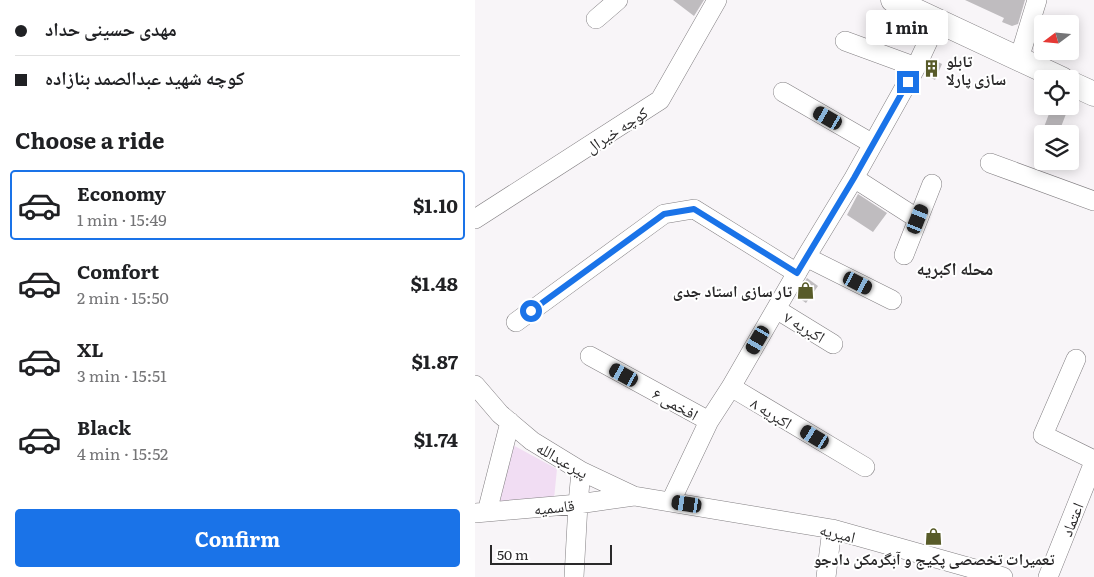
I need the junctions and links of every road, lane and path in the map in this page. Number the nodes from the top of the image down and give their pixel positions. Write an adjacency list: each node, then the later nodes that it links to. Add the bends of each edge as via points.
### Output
1 (619, 0): 5 (street)
2 (717, 0): 19 (street, کوچه خیرال, via 660,100)
3 (893, 0): 6 (main road)
4 (1037, 0): 8 (street)
5 (596, 19)
6 (937, 22): 8 (main road); 9 (street)
7 (845, 41): 9 (street)
8 (1019, 59): 10 (main road)
9 (916, 67): 14 (street)
10 (1043, 70)
11 (1079, 86): 13 (main road)
12 (783, 92): 14 (street)
13 (1094, 94)
14 (873, 144): 16 (street)
15 (989, 163): 18 (street)
16 (854, 178): 20 (street); 22 (street)
17 (932, 184): 20 (street)
18 (1094, 201)
19 (475, 219)
20 (918, 219): 21 (street)
21 (903, 255)
22 (801, 265): 23 (street); 24 (street); 25 (street, via 694,209 664,214)
23 (892, 300)
24 (776, 309): 26 (street, اکبریه ۷); 30 (street)
25 (516, 322)
26 (833, 344)
27 (590, 356): 31 (street, افخمی ۶)
28 (1076, 359): 33 (street, via 1043,435)
29 (475, 385): 32 (street, پیرعبدالله)
30 (731, 387): 31 (street); 34 (street, اکبریه ۸)
31 (709, 421): 37 (street)
32 (511, 422): 35 (street, پیرعبدالله, via 532,441); 39 (street)
33 (1094, 461): 44 (street, اعتماد)
34 (865, 467)
35 (581, 471): 36 (street, پیرعبدالله); 38 (street)
36 (634, 496): 37 (street, پیرعبدالله); 38 (street, قاسمیه)
37 (671, 501): 40 (street, امیریه)
38 (578, 504): 39 (street, قاسمیه); 41 (street)
39 (481, 513)
40 (832, 529): 42 (street); 43 (street, امیریه)
41 (574, 577)
42 (826, 577)
43 (1003, 577)
44 (1048, 577)

